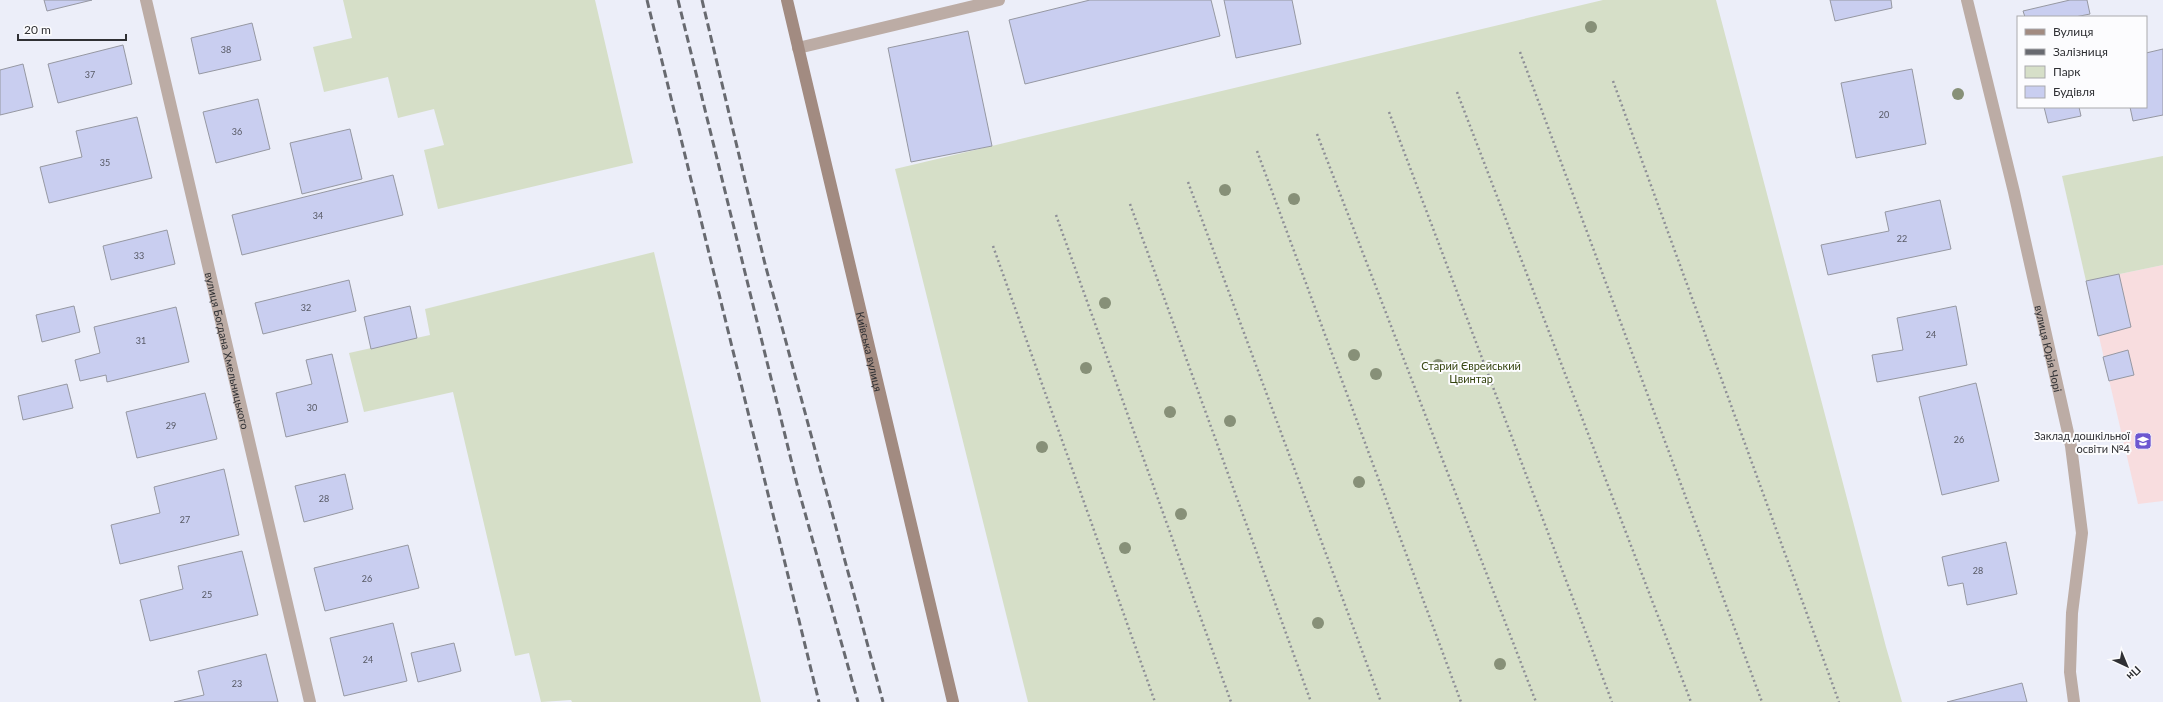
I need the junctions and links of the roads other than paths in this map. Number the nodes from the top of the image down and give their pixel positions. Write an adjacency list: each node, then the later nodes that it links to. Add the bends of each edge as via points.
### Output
1 (146, 0): 6 (street, вулиця Богдана Хмельницького)
2 (787, 0): 5 (street, Київська вулиця)
3 (999, 0): 5 (street)
4 (1967, 0): 8 (street, вулиця Юрія Чорі, via 2014,192 2071,446 2082,533 2072,628 2070,672)
5 (798, 48): 7 (street, Київська вулиця)
6 (310, 702)
7 (953, 702)
8 (2074, 702)

